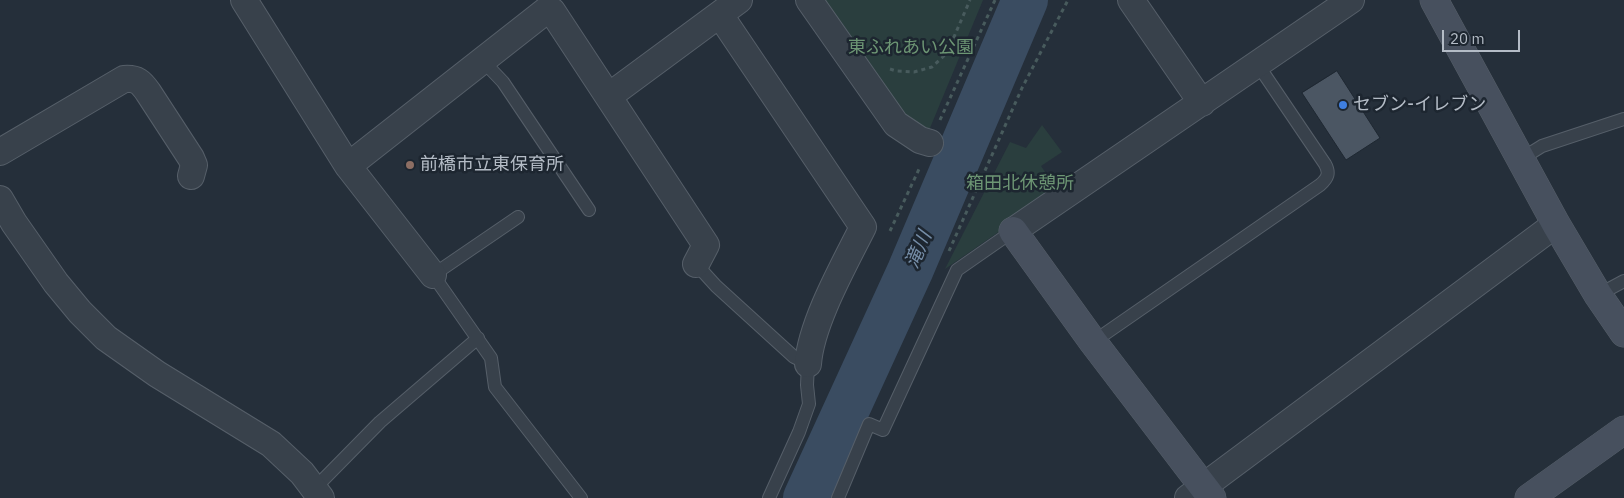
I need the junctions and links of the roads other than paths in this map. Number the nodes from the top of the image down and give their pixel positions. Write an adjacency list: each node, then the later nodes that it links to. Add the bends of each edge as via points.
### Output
1 (244, 0): 15 (street)
2 (809, 0): 12 (street, via 896,124)
3 (1131, 0): 10 (street)
4 (1351, 0): 8 (street)
5 (1434, 0): 14 (street)
6 (729, 8): 9 (street); 29 (street, via 863,228 823,313 809,350)
7 (482, 60): 9 (street, via 548,9); 15 (street); 18 (lane, via 503,82)
8 (1258, 65): 10 (street); 28 (lane, via 1325,164 1328,176)
9 (609, 96): 22 (street, via 706,245)
10 (1202, 103): 21 (street)
11 (1624, 119): 14 (lane, via 1542,146)
12 (930, 143)
13 (0, 152): 16 (street, via 124,79 133,78 148,92 191,158 194,165)
14 (1521, 159): 20 (street)
15 (348, 166): 23 (street)
16 (191, 176)
17 (0, 199): 31 (street, via 56,283 106,338 271,444)
18 (589, 210)
19 (518, 217): 23 (lane)
20 (1556, 224): 25 (street); 32 (street)
21 (1013, 231): 28 (street); 35 (lane, via 957,270 883,430 869,424)
22 (696, 264): 29 (lane, via 794,357)
23 (433, 275): 27 (lane)
24 (1624, 281): 25 (lane)
25 (1598, 295): 26 (street)
26 (1624, 332)
27 (478, 338): 31 (lane, via 380,422); 33 (lane, via 492,358 495,387)
28 (1093, 342): 32 (street)
29 (808, 364): 34 (lane, via 809,404 800,432)
30 (1624, 430): 36 (street)
31 (318, 494)
32 (1201, 494)
33 (581, 498)
34 (769, 498)
35 (838, 498)
36 (1529, 498)

